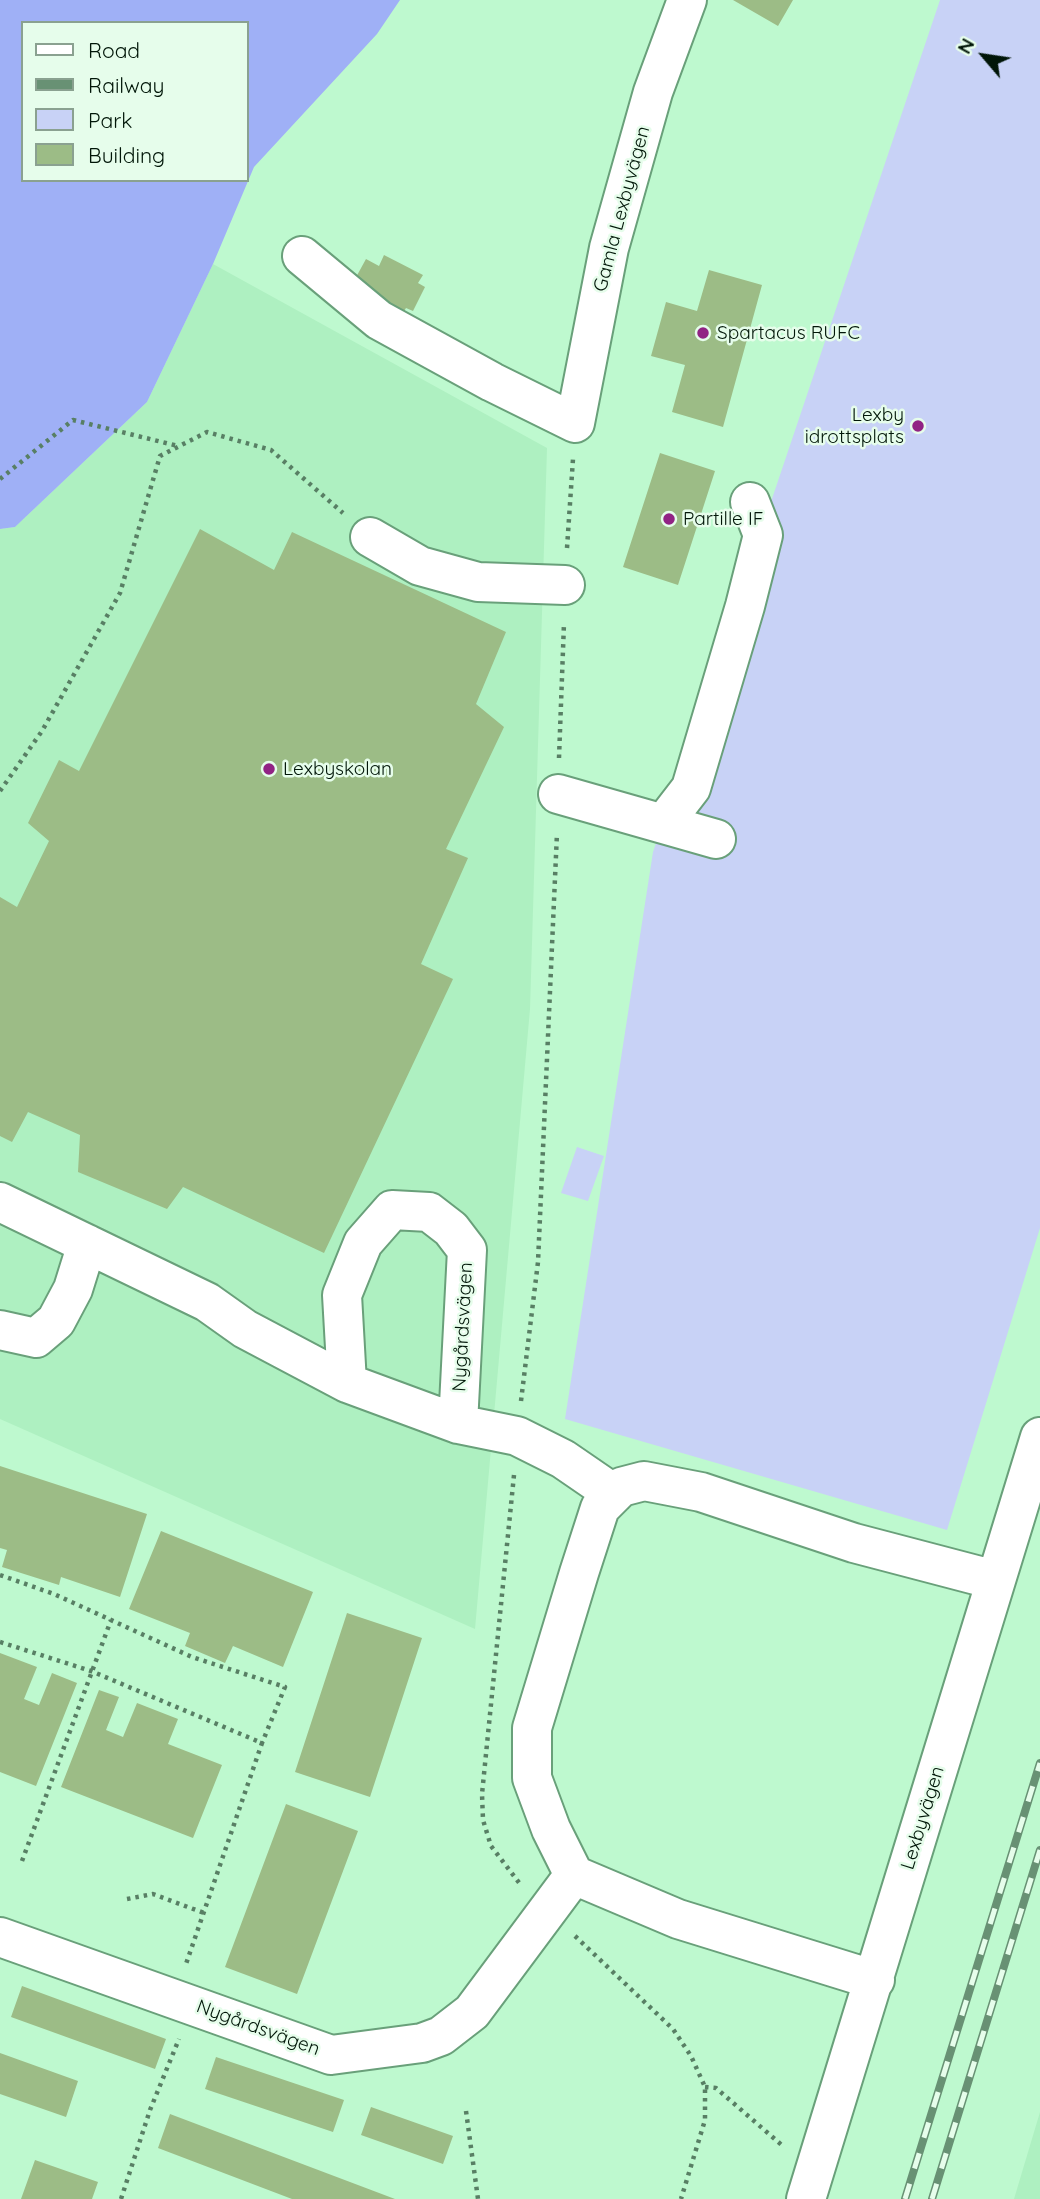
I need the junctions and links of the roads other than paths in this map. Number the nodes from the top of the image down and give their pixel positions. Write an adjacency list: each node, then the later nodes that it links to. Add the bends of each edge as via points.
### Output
1 (687, 0): 2 (street, Gamla Lexbyvägen, via 653,92 608,248 575,423 379,320)
2 (302, 256)
3 (750, 502): 7 (street, via 763,536 745,606 691,788)
4 (370, 537): 5 (street, via 420,566 478,582)
5 (565, 585)
6 (558, 794): 7 (street)
7 (664, 824): 8 (street)
8 (716, 839)
9 (0, 1202): 10 (street)
10 (87, 1244): 11 (street, via 73,1289 56,1321 36,1338); 12 (street, via 207,1302 245,1329)
11 (0, 1330)
12 (347, 1383): 13 (street, Nygårdsvägen); 13 (street, Nygårdsvägen, via 342,1295 363,1243 392,1210 429,1212 451,1228 467,1250)
13 (458, 1424): 15 (street, Nygårdsvägen, via 517,1436 563,1459)
14 (1040, 1437): 16 (street, Lexbyvägen)
15 (614, 1494): 16 (street, via 621,1487 644,1481 675,1486 854,1543); 17 (street, via 600,1508 533,1728 531,1778)
16 (995, 1580): 19 (street, Lexbyvägen)
17 (574, 1875): 18 (street, Nygårdsvägen, via 472,2012 441,2036 422,2043 331,2055); 19 (street, via 678,1919)
18 (0, 1937)
19 (875, 1980): 20 (street, Lexbyvägen)
20 (806, 2199)

